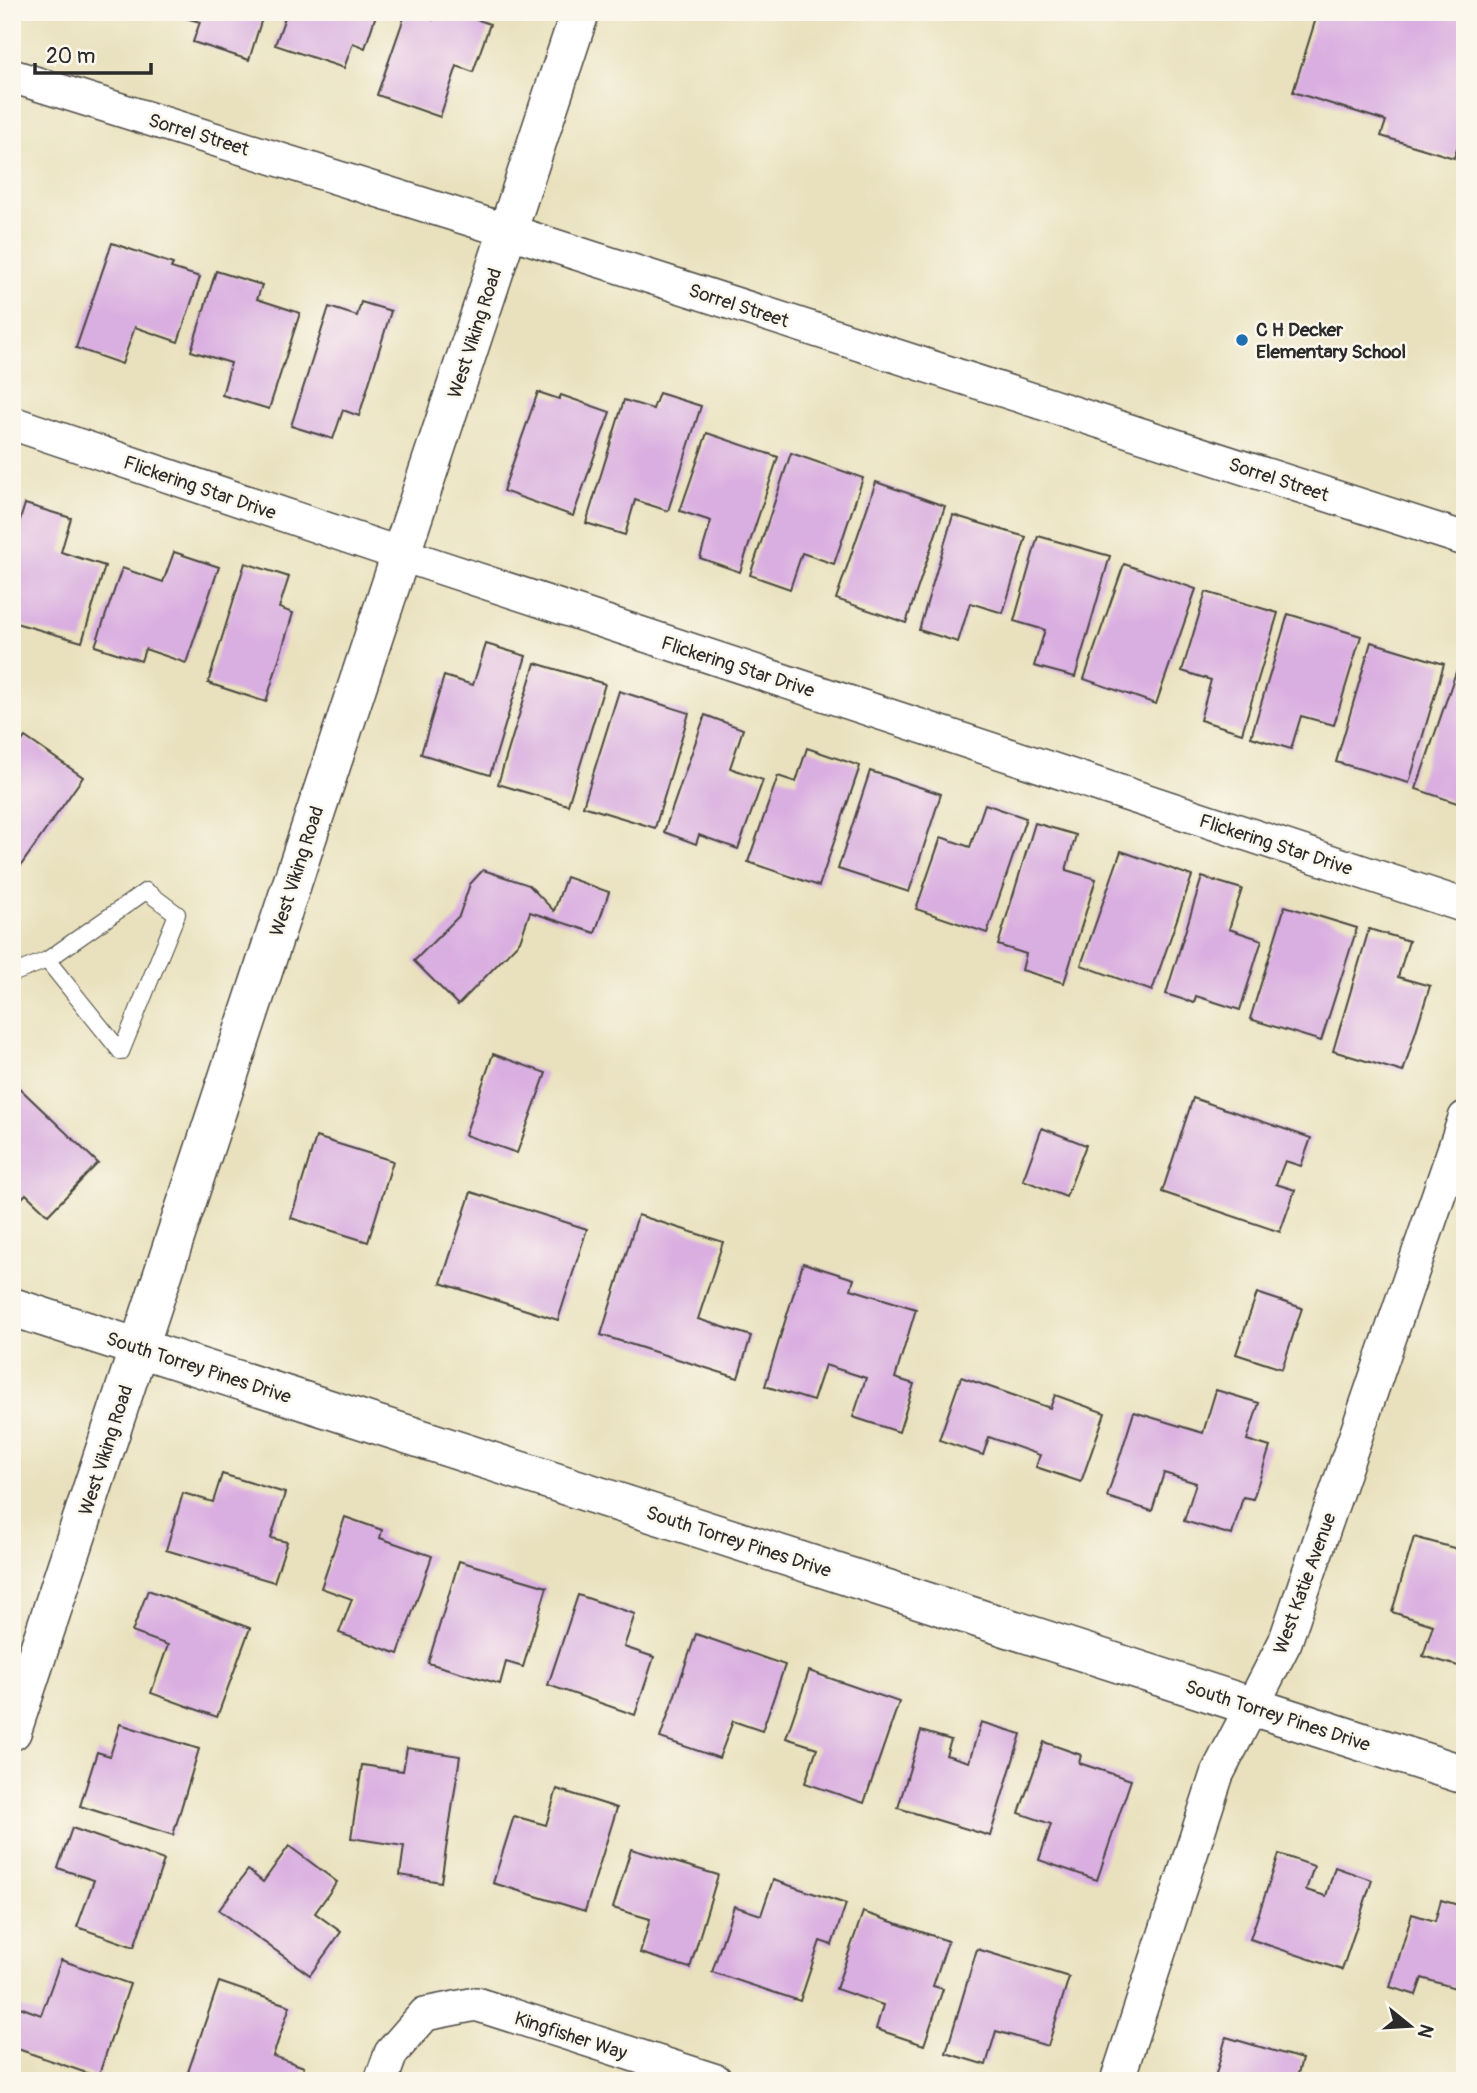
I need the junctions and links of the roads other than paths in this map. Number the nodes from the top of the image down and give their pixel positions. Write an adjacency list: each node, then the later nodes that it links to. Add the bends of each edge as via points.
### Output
1 (580, 12): 3 (street, West Viking Road)
2 (12, 76): 3 (street, Sorrel Street)
3 (508, 231): 5 (street, Sorrel Street); 6 (street, West Viking Road)
4 (12, 424): 6 (street, Flickering Star Drive)
5 (1465, 539)
6 (400, 554): 7 (street, Flickering Star Drive); 12 (street, West Viking Road)
7 (1465, 906)
8 (47, 960): 8 (lane, via 121,1052 177,914 146,891); 9 (lane)
9 (12, 974)
10 (1465, 1118): 13 (street, West Katie Avenue, via 1285,1642)
11 (12, 1307): 12 (street, South Torrey Pines Drive)
12 (139, 1348): 13 (street, South Torrey Pines Drive); 14 (street, West Viking Road)
13 (1252, 1707): 15 (street, South Torrey Pines Drive); 18 (street, West Katie Avenue, via 1217,1774)
14 (12, 1731)
15 (1465, 1775)
16 (381, 2081): 17 (street, Kingfisher Way, via 391,2053 425,2014 476,2004)
17 (716, 2081)
18 (1117, 2081)

